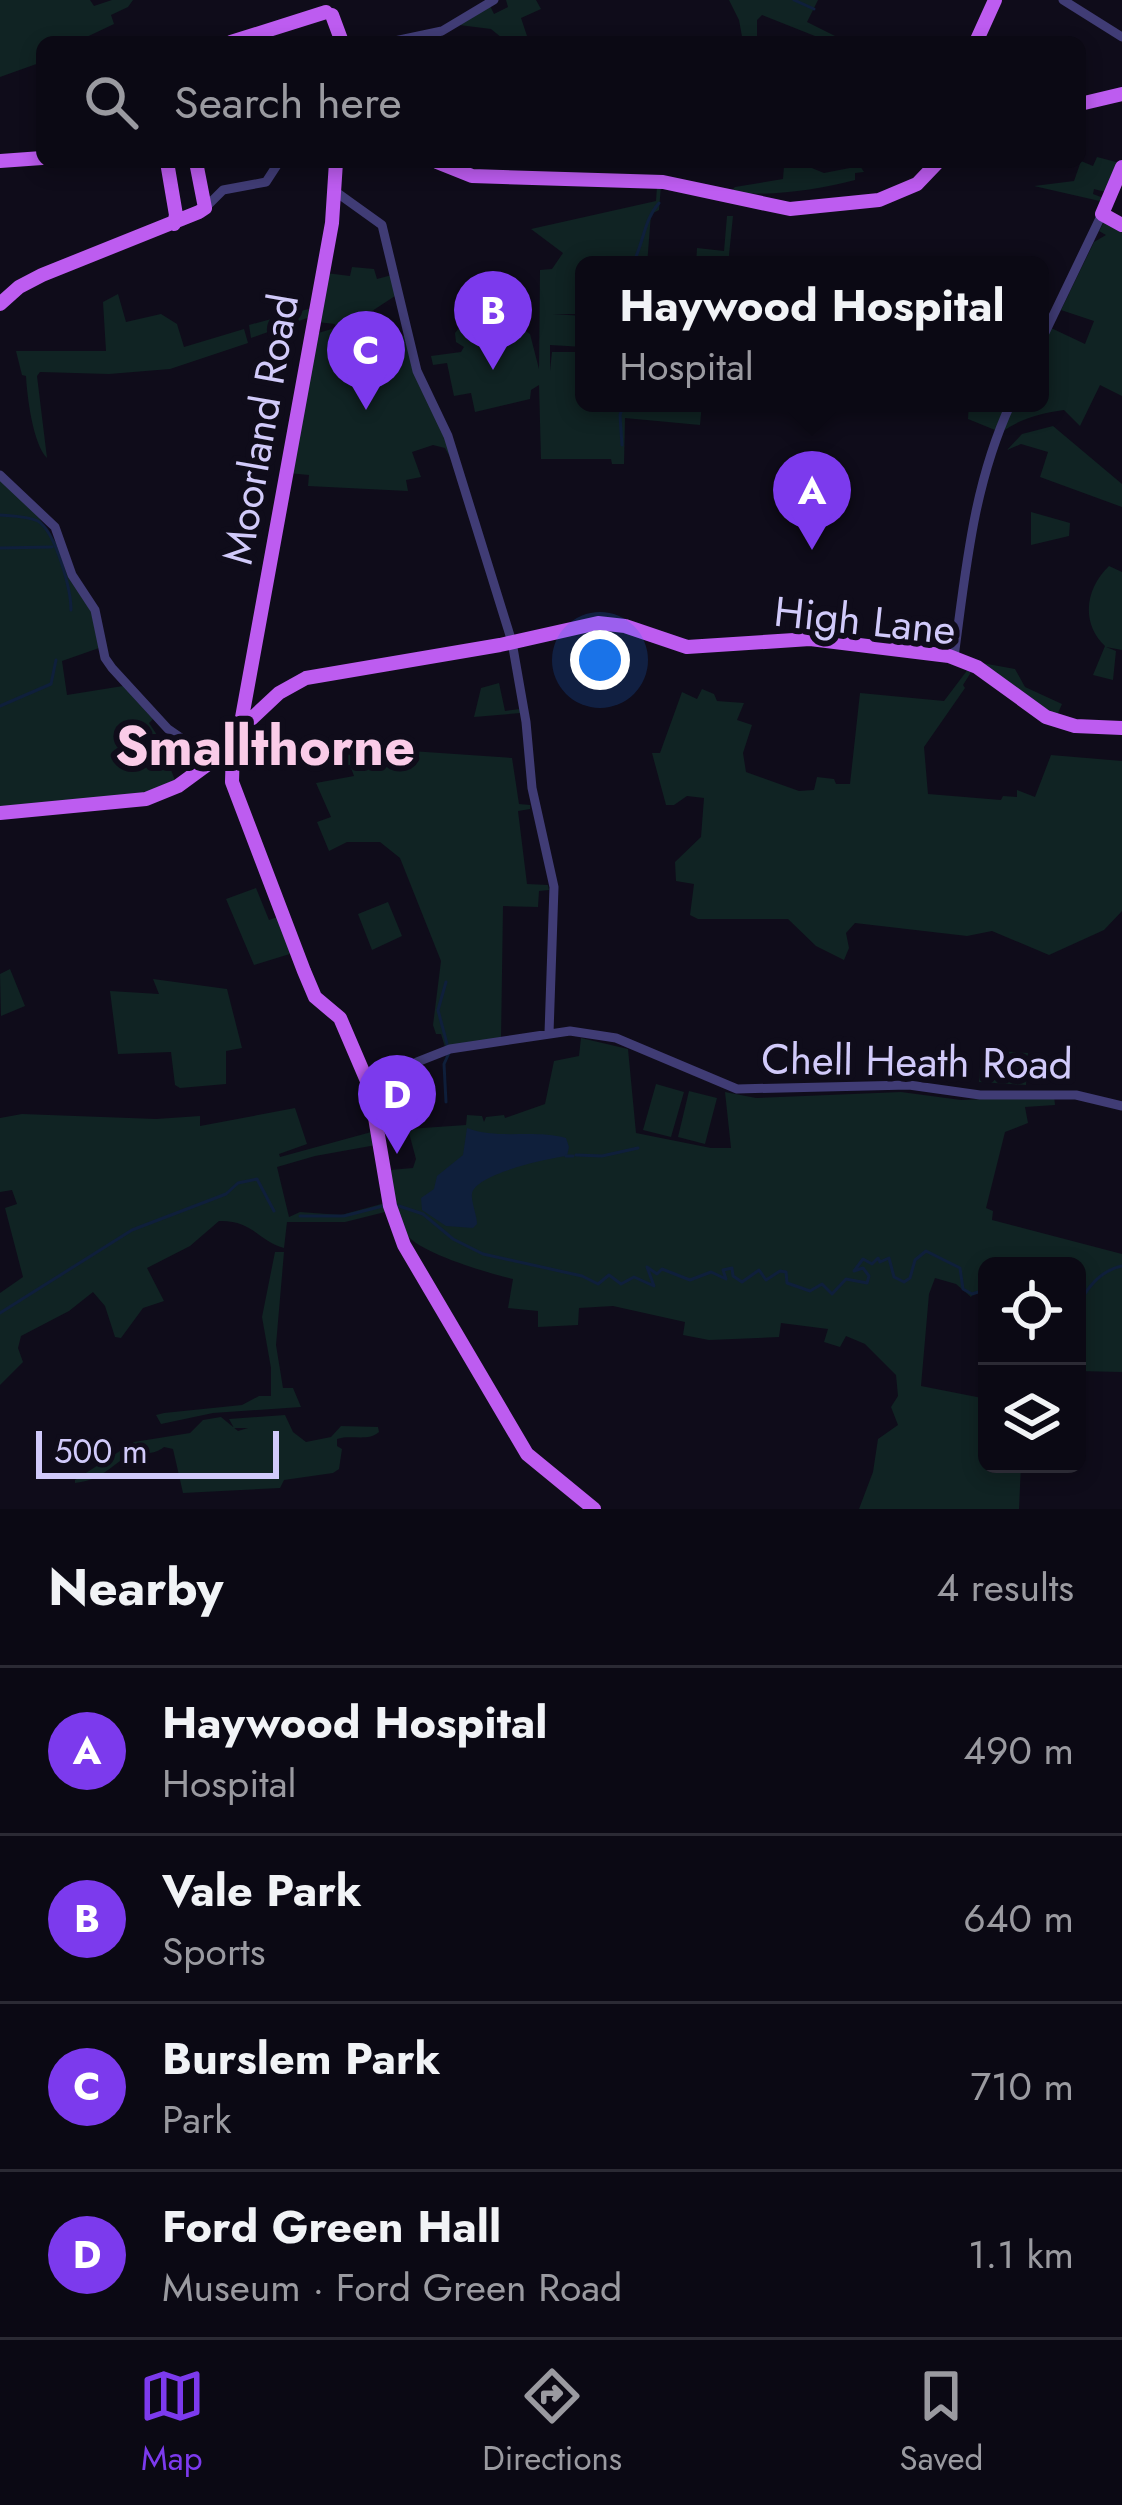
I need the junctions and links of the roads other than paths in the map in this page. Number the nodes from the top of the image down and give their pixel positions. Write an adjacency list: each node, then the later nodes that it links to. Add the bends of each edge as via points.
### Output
1 (494, 0): 6 (street)
2 (995, 0): 7 (main road)
3 (1067, 3): 8 (street)
4 (329, 8): 5 (main road)
5 (248, 36)
6 (421, 36)
7 (979, 36)
8 (1122, 37)
9 (1122, 94): 10 (main road)
10 (1086, 103)
11 (36, 158): 12 (main road)
12 (0, 161)
13 (1122, 167): 22 (main road)
14 (168, 168): 23 (main road)
15 (197, 168): 21 (main road)
16 (276, 168): 21 (street, via 266,182 220,192)
17 (336, 168): 20 (main road, Moorland Road)
18 (452, 168): 19 (main road, via 472,176 663,182 790,209 880,200)
19 (932, 168)
20 (336, 192): 29 (street, via 382,225 417,371 449,440); 32 (main road, Moorland Road)
21 (205, 208): 23 (main road)
22 (1102, 214): 24 (main road); 26 (street)
23 (177, 220): 25 (main road, via 42,275)
24 (1122, 225)
25 (2, 303)
26 (1049, 324)
27 (1007, 412): 30 (street, via 975,505)
28 (0, 475): 33 (street, via 52,523 95,610 105,658 159,720)
29 (512, 642): 30 (main road, High Lane, via 598,623 687,647 808,639); 32 (main road, High Lane, via 306,678); 36 (street, via 554,879)
30 (954, 657): 31 (main road, High Lane, via 1046,717)
31 (1122, 728)
32 (241, 729): 33 (main road, High Lane); 34 (main road, Moorland Road)
33 (211, 759): 34 (main road); 35 (main road, High Lane, via 146,799)
34 (231, 773): 37 (main road, via 313,992 340,1018)
35 (0, 813)
36 (549, 1034): 37 (street, Chell Heath Road, via 449,1050); 38 (street, Chell Heath Road, via 616,1038 737,1089 909,1085 1076,1095)
37 (370, 1088): 39 (main road, via 404,1246 527,1454)
38 (1122, 1106)
39 (595, 1509)

